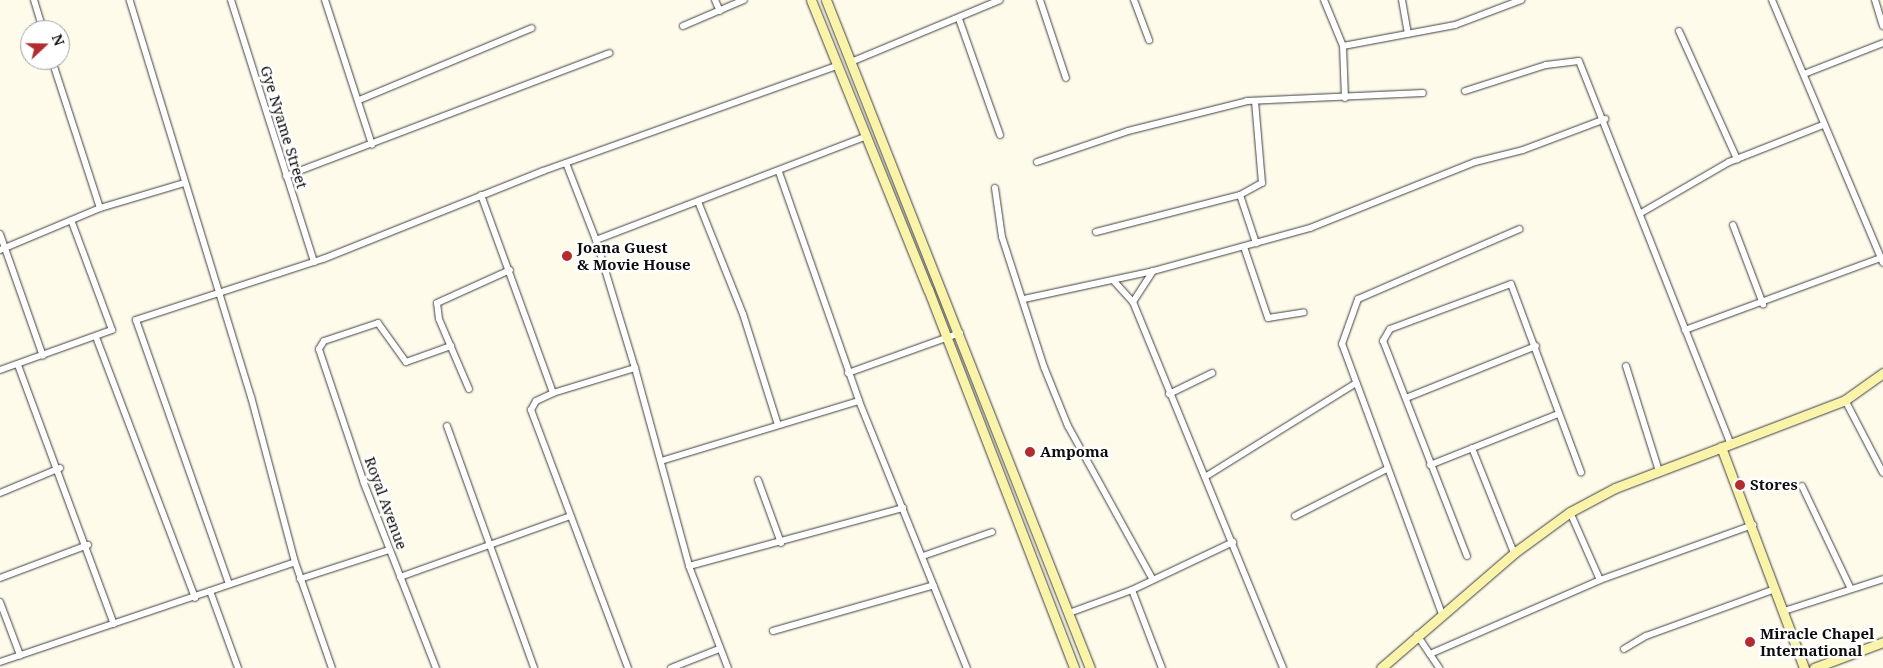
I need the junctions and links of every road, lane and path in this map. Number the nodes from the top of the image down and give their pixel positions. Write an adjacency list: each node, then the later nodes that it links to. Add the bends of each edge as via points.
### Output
1 (34, 0): 19 (street)
2 (130, 0): 49 (street)
3 (231, 0): 48 (street, Gye Nyame Street)
4 (325, 0): 37 (street)
5 (715, 0): 17 (street)
6 (744, 0): 17 (street)
7 (811, 0): 30 (street)
8 (826, 0): 29 (street)
9 (1000, 0): 18 (street)
10 (1040, 0): 33 (street)
11 (1134, 0): 25 (street)
12 (1324, 0): 27 (street)
13 (1402, 0): 24 (street)
14 (1521, 0): 24 (street, via 1456,25)
15 (1772, 0): 32 (street)
16 (1874, 0): 21 (street)
17 (720, 10): 20 (street)
18 (959, 19): 29 (street); 41 (street)
19 (41, 20)
20 (683, 26)
21 (1883, 26)
22 (532, 28): 37 (street)
23 (1679, 31): 44 (street)
24 (1408, 33): 27 (street)
25 (1148, 40)
26 (1883, 43): 32 (street)
27 (1344, 46): 36 (street)
28 (609, 53): 43 (street, via 465,105)
29 (851, 62): 76 (street)
30 (837, 66): 42 (street); 46 (street)
31 (55, 70): 54 (street)
32 (1804, 74): 40 (street)
33 (1066, 78)
34 (1465, 91): 39 (street, via 1574,60 1586,70)
35 (1423, 93): 36 (street)
36 (1345, 98): 38 (street)
37 (359, 100): 43 (street)
38 (1255, 101): 45 (street, via 1128,131); 52 (street, via 1265,177 1262,183)
39 (1605, 119): 55 (street); 62 (street, via 1523,150 1475,162 1310,228)
40 (1823, 125): 44 (street); 65 (street)
41 (1000, 135)
42 (865, 137): 47 (street); 78 (street)
43 (372, 145): 48 (street)
44 (1737, 159): 55 (street)
45 (1037, 162)
46 (566, 163): 51 (street); 61 (street)
47 (780, 172): 53 (street); 86 (street)
48 (286, 176): 66 (street, Gye Nyame Street)
49 (184, 184): 54 (street); 70 (street)
50 (995, 188): 71 (street, via 1002,237)
51 (481, 195): 66 (street); 67 (street)
52 (1240, 195): 59 (street); 62 (street)
53 (700, 204): 61 (street); 97 (street, via 743,314)
54 (100, 208): 56 (street)
55 (1641, 213): 75 (street)
56 (71, 220): 64 (street); 77 (street, via 112,330)
57 (1733, 225): 73 (street)
58 (1520, 229): 89 (street, via 1358,299 1342,344)
59 (1096, 232)
60 (0, 234): 64 (street)
61 (596, 240): 84 (street)
62 (1256, 243): 63 (street)
63 (1244, 247): 68 (street); 74 (street, via 1268,318)
64 (2, 249): 81 (street)
65 (1882, 260): 73 (street, via 1816,279)
66 (314, 262): 70 (street)
67 (510, 270): 79 (street, via 437,303); 91 (street)
68 (1153, 271): 69 (street); 72 (street)
69 (1113, 280): 71 (street); 72 (street)
70 (218, 292): 126 (street, via 278,491); 134 (street, via 136,320)
71 (1024, 300): 130 (street, via 1044,368 1068,426)
72 (1133, 302): 92 (street)
73 (1763, 304): 75 (street)
74 (1304, 312)
75 (1685, 330): 99 (street)
76 (960, 333): 78 (street); 143 (street)
77 (96, 337): 81 (street); 140 (street)
78 (947, 338): 86 (street); 162 (street)
79 (451, 346): 90 (street); 122 (street, Royal Avenue, via 406,362 378,324 320,344)
80 (1536, 346): 93 (street); 93 (street, via 1514,288 1506,284 1390,329 1383,341); 96 (street)
81 (43, 356): 82 (street)
82 (18, 365): 85 (street); 103 (street)
83 (1626, 366): 105 (street)
84 (635, 368): 91 (street); 101 (street)
85 (0, 370)
86 (848, 373): 95 (street)
87 (1212, 373): 92 (street)
88 (1883, 373): 94 (street)
89 (1356, 382): 104 (street); 108 (street)
90 (470, 388)
91 (553, 393): 114 (street, via 536,401 531,410)
92 (1169, 394): 108 (street)
93 (1406, 398): 102 (street)
94 (1845, 400): 99 (street); 107 (street)
95 (859, 401): 97 (street); 112 (street)
96 (1558, 414): 100 (street); 106 (street)
97 (778, 425): 101 (street)
98 (446, 426): 121 (street)
99 (1726, 445): 105 (street); 116 (street)
100 (1472, 448): 102 (street); 123 (street)
101 (661, 461): 127 (street)
102 (1430, 465): 125 (street)
103 (60, 468): 111 (street); 120 (street)
104 (1387, 468): 115 (street); 144 (street)
105 (1659, 471): 113 (street, via 1615,488)
106 (1581, 472)
107 (1883, 473)
108 (1205, 477): 118 (street)
109 (758, 480): 119 (street)
110 (1802, 486): 137 (street)
111 (0, 493)
112 (903, 508): 119 (street); 124 (street)
113 (1570, 512): 123 (street); 133 (street)
114 (570, 516): 121 (street); 158 (street)
115 (1295, 516)
116 (1753, 525): 133 (street); 136 (street)
117 (992, 532): 124 (street)
118 (1233, 542): 130 (street); 165 (street)
119 (780, 543): 127 (street)
120 (88, 545): 129 (street); 145 (street)
121 (488, 547): 128 (street); 157 (street)
122 (390, 550): 128 (street, Royal Avenue); 131 (street)
123 (1514, 553): 144 (street)
124 (923, 556): 135 (street)
125 (1467, 556)
126 (295, 562): 131 (street); 134 (street)
127 (689, 566): 150 (street)
128 (400, 577): 156 (street, Royal Avenue)
129 (0, 578)
130 (1152, 578): 138 (street)
131 (300, 579): 155 (street)
132 (1883, 579): 137 (street)
133 (1600, 580): 151 (street)
134 (229, 584): 139 (street)
135 (934, 584): 146 (street); 161 (street)
136 (1775, 589): 142 (street); 149 (street, via 1646,636)
137 (1850, 589): 142 (street)
138 (1132, 590): 143 (street); 164 (street)
139 (210, 591): 140 (street); 154 (street)
140 (195, 598): 145 (street)
141 (0, 602): 152 (street)
142 (1784, 611): 168 (street)
143 (1068, 613): 163 (street)
144 (1442, 614): 147 (street)
145 (114, 624): 152 (street)
146 (773, 631)
147 (1418, 635): 151 (street); 166 (street)
148 (1883, 642): 169 (street)
149 (1624, 649)
150 (719, 650): 159 (street); 160 (street)
151 (1430, 654): 167 (street)
152 (20, 655): 153 (street)
153 (0, 662)
154 (238, 668)
155 (332, 668)
156 (436, 668)
157 (534, 668)
158 (628, 668)
159 (671, 668)
160 (728, 668)
161 (967, 668)
162 (1074, 668)
163 (1090, 668)
164 (1162, 668)
165 (1283, 668)
166 (1381, 668)
167 (1439, 668)
168 (1804, 668)
169 (1814, 668)

